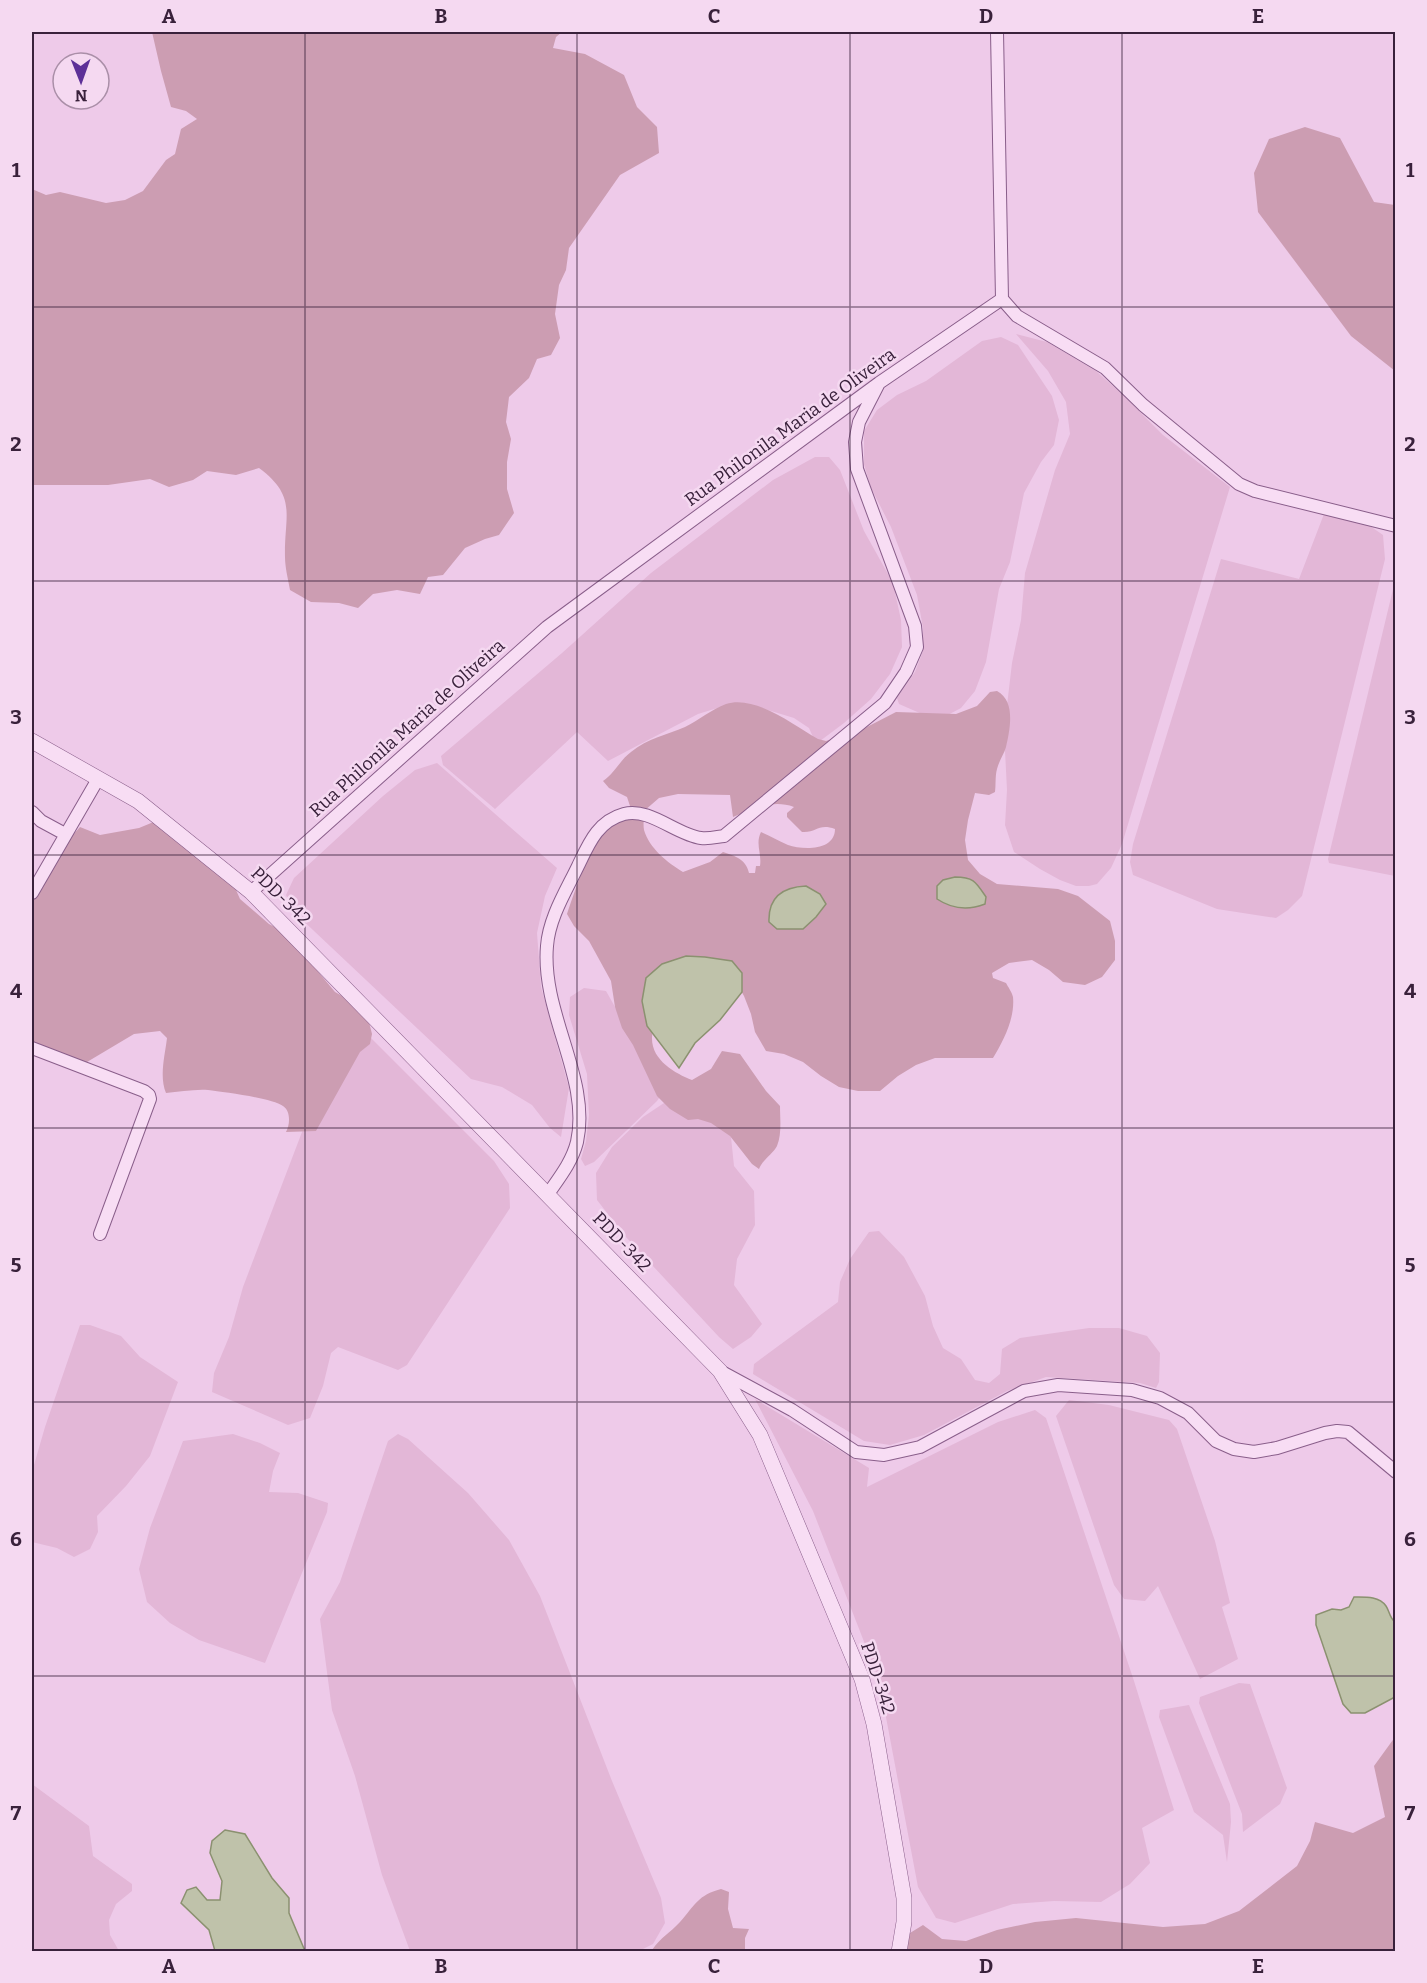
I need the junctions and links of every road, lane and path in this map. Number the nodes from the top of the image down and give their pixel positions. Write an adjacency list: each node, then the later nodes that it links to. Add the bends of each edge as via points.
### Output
1 (997, 32): 2 (street)
2 (1002, 299): 3 (street, Rua Philonila Maria de Oliveira); 4 (street, via 1017,316 1105,368 1143,405 1239,484)
3 (879, 383): 9 (street, Rua Philonila Maria de Oliveira, via 547,627); 12 (street, via 859,422 855,442 857,469 915,626 917,647 885,703 724,836 698,838 640,813 626,813 606,821 593,835 552,920 547,945 547,977 578,1093 580,1117 576,1144 565,1170)
4 (1395, 526)
5 (32, 741): 6 (street, PDD-342 / PDD-342)
6 (98, 779): 8 (street); 9 (street, PDD-342 / PDD-342, via 138,801)
7 (32, 812): 8 (street)
8 (65, 834): 10 (street)
9 (251, 892): 12 (street, PDD-342 / PDD-342)
10 (32, 893)
11 (32, 1048): 13 (street, via 149,1095)
12 (548, 1194): 14 (street, PDD-342 / PDD-342)
13 (100, 1234)
14 (720, 1371): 15 (street, via 792,1410 856,1452 884,1455 920,1447 1024,1391 1058,1385 1132,1390 1160,1398 1188,1413 1216,1441 1234,1449 1254,1452 1325,1433 1348,1432); 16 (street, PDD-342 / PDD-342, via 760,1435 862,1679 904,1898)
15 (1395, 1472)
16 (899, 1952)

